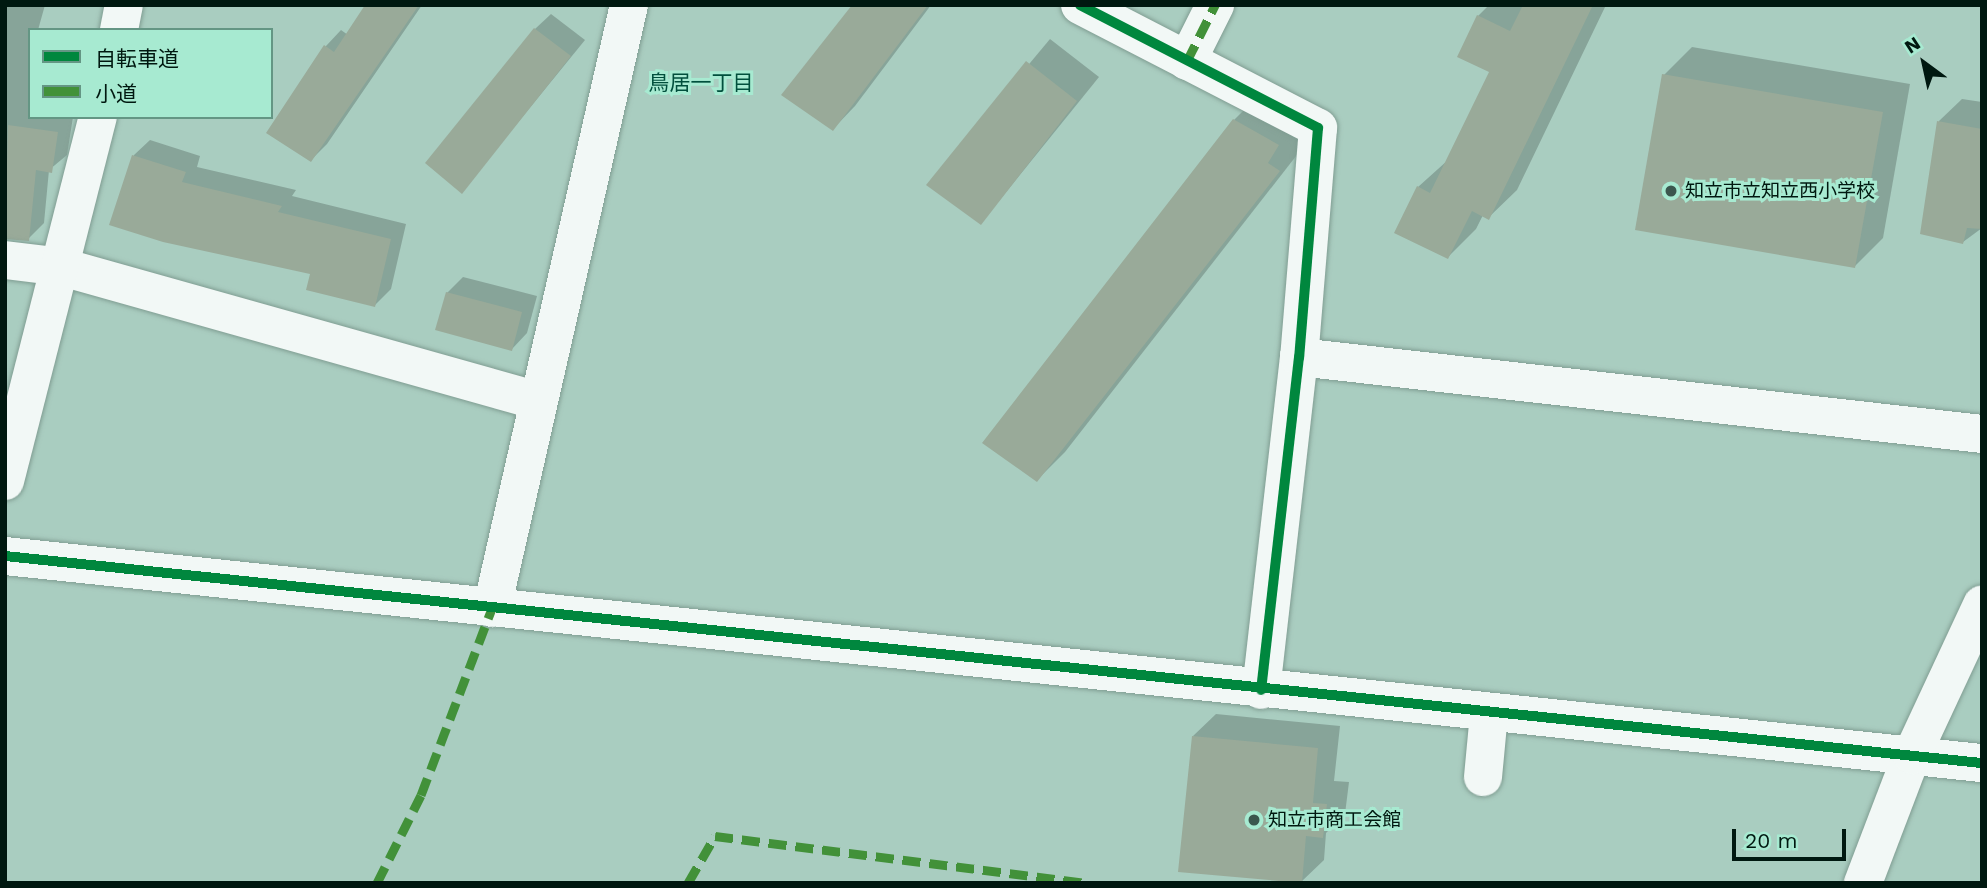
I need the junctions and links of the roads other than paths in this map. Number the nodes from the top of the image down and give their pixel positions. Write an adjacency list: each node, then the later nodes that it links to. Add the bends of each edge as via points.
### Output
1 (124, 5): 5 (street)
2 (629, 5): 11 (street)
3 (1080, 5): 6 (street)
4 (1215, 5): 6 (street)
5 (119, 28)
6 (1187, 61): 10 (street, via 1318,128)
7 (98, 119): 9 (street)
8 (5, 260): 9 (street)
9 (62, 267): 11 (street); 13 (street)
10 (1299, 357): 12 (street); 17 (street)
11 (539, 401): 16 (street)
12 (1982, 434)
13 (5, 481)
14 (5, 556): 16 (street)
15 (1982, 605): 19 (street)
16 (492, 608): 17 (street)
17 (1261, 690): 18 (street)
18 (1489, 713): 19 (street); 21 (street)
19 (1912, 755): 20 (street); 22 (street)
20 (1982, 763)
21 (1483, 777)
22 (1863, 883)

